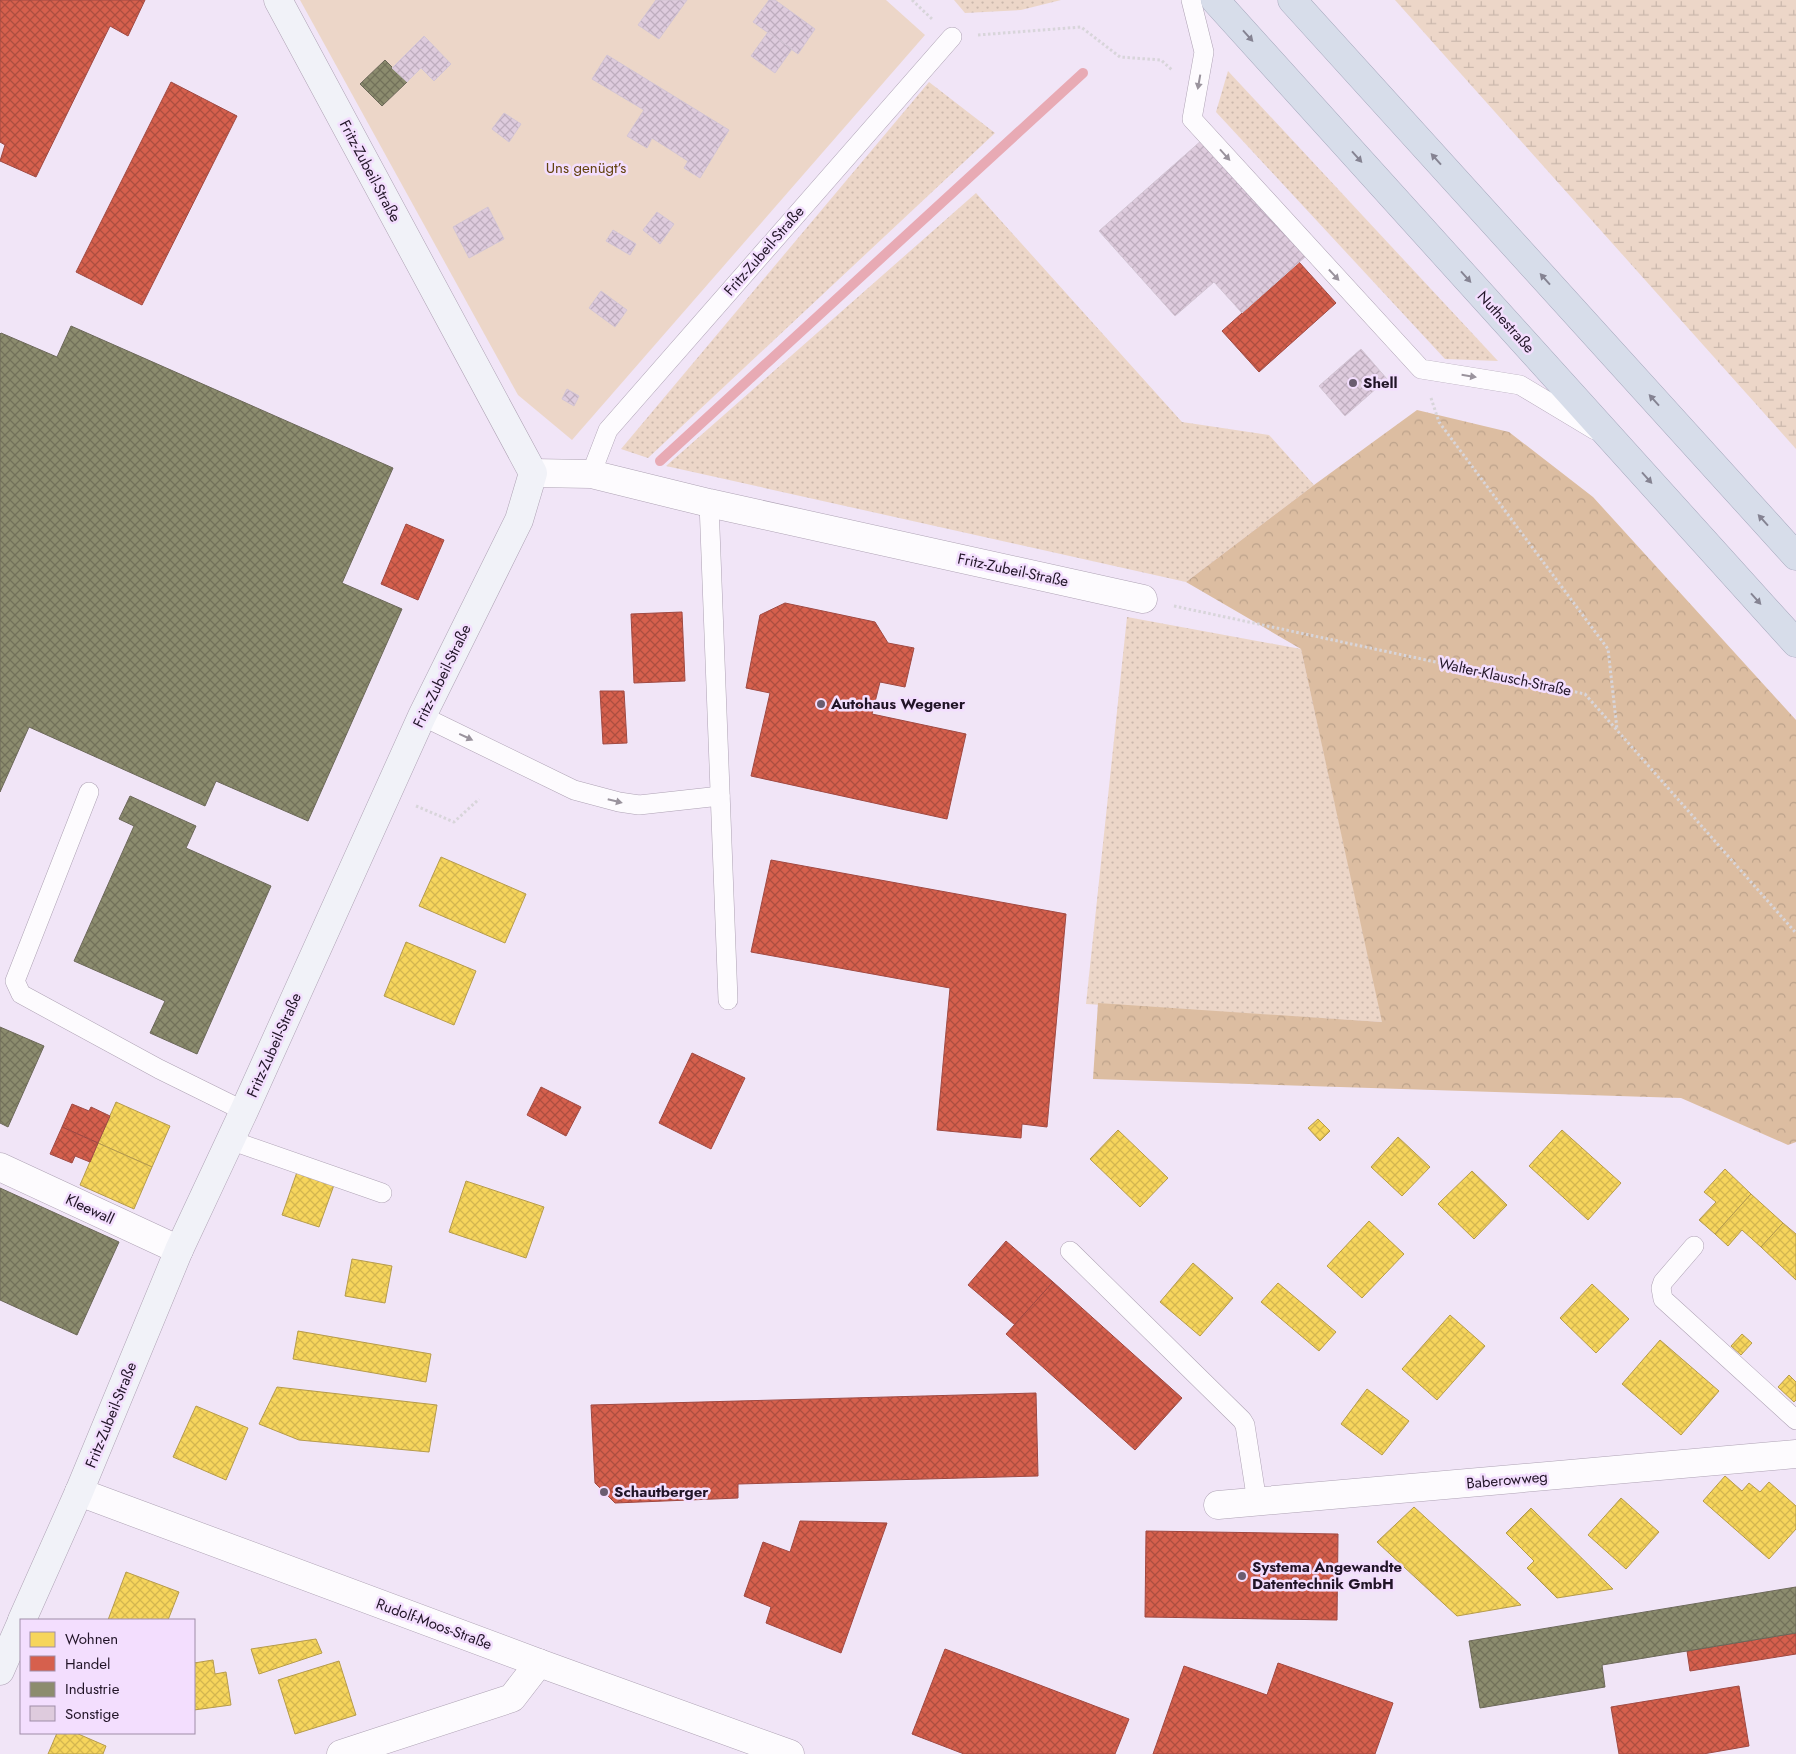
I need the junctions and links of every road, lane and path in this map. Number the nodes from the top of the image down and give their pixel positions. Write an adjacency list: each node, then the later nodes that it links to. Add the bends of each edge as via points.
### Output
1 (278, 0): 9 (street, Fritz-Zubeil-Straße)
2 (1191, 0): 6 (lane, one-way to 6, via 1204,52)
3 (1215, 0): 8 (highway, Nuthestraße, one-way to 8)
4 (1292, 0): 12 (highway, one-way to 4)
5 (952, 37): 6 (path, via 1081,27 1120,57 1161,60); 10 (lane, Fritz-Zubeil-Straße, via 608,430)
6 (1197, 92): 7 (lane, one-way to 7, via 1192,119)
7 (1421, 368): 8 (lane, one-way to 8, via 1520,385); 16 (path, via 1439,422 1608,649)
8 (1614, 442): 14 (highway, Nuthestraße, one-way to 14)
9 (533, 473): 10 (street, Fritz-Zubeil-Straße); 15 (street, Fritz-Zubeil-Straße, via 519,520)
10 (591, 474): 11 (street, Fritz-Zubeil-Straße)
11 (709, 503): 13 (street, Fritz-Zubeil-Straße); 18 (lane)
12 (1796, 556)
13 (1143, 599): 16 (path, Walter-Klausch-Straße, via 1585,694)
14 (1796, 643)
15 (422, 716): 18 (lane, one-way to 18, via 574,790 640,805); 24 (street, Fritz-Zubeil-Straße)
16 (1617, 730): 21 (path, Walter-Klausch-Straße)
17 (89, 792): 22 (lane)
18 (720, 796): 23 (lane)
19 (479, 799): 20 (path, via 454,822)
20 (435, 814)
21 (1796, 934)
22 (7, 978): 24 (lane, via 21,994)
23 (728, 1000)
24 (244, 1111): 25 (street, Fritz-Zubeil-Straße)
25 (230, 1140): 27 (lane); 29 (street, Fritz-Zubeil-Straße)
26 (0, 1167): 29 (street, Kleewall)
27 (382, 1193)
28 (1694, 1246): 31 (lane, via 1663,1282 1663,1299)
29 (179, 1250): 33 (street, Fritz-Zubeil-Straße)
30 (1070, 1251): 34 (lane, via 1242,1420)
31 (1796, 1420)
32 (1796, 1454): 34 (street, Baberowweg)
33 (79, 1492): 36 (street, Fritz-Zubeil-Straße); 38 (street, Rudolf-Moos-Straße)
34 (1257, 1502): 35 (street, Baberowweg)
35 (1218, 1505)
36 (23, 1619)
37 (20, 1626): 39 (street, Fritz-Zubeil-Straße)
38 (539, 1663): 40 (street, via 512,1698); 41 (street, Rudolf-Moos-Straße)
39 (0, 1671)
40 (340, 1754)
41 (790, 1754)

